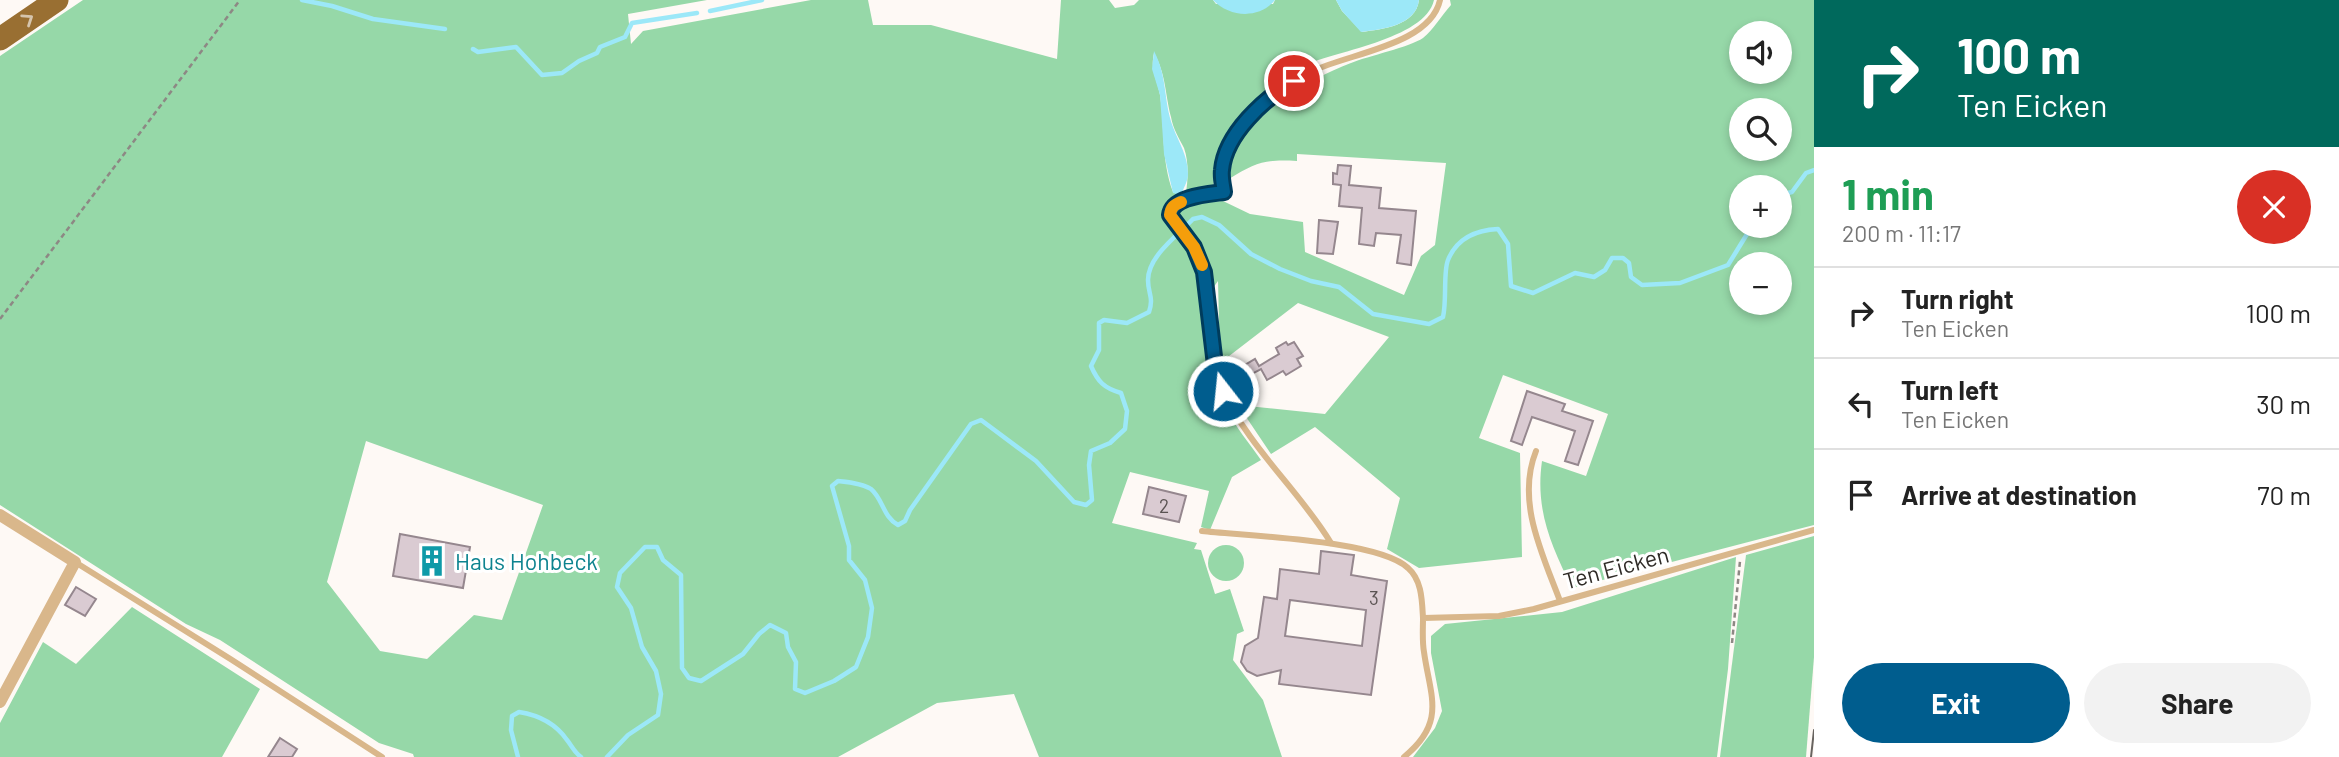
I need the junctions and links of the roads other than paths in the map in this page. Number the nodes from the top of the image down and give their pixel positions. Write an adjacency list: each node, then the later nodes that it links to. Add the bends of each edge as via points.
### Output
1 (57, 0): 3 (highway, one-way to 1)
2 (1440, 0): 8 (lane, via 1434,16 1417,31 1314,70 1268,98 1226,154 1221,171 1224,192 1170,209 1204,272 1215,365 1223,391)
3 (0, 39)
4 (1536, 452): 10 (lane, via 1527,485 1531,513)
5 (0, 514): 9 (street)
6 (1814, 530): 10 (lane, Ten Eicken)
7 (1202, 531): 8 (lane)
8 (1331, 543): 11 (lane, via 1393,558 1407,566 1418,582)
9 (75, 562): 12 (street); 13 (lane)
10 (1560, 601): 11 (lane, Ten Eicken, via 1499,616)
11 (1423, 618): 14 (lane, via 1434,708 1419,742)
12 (0, 702)
13 (382, 757)
14 (1404, 757)

